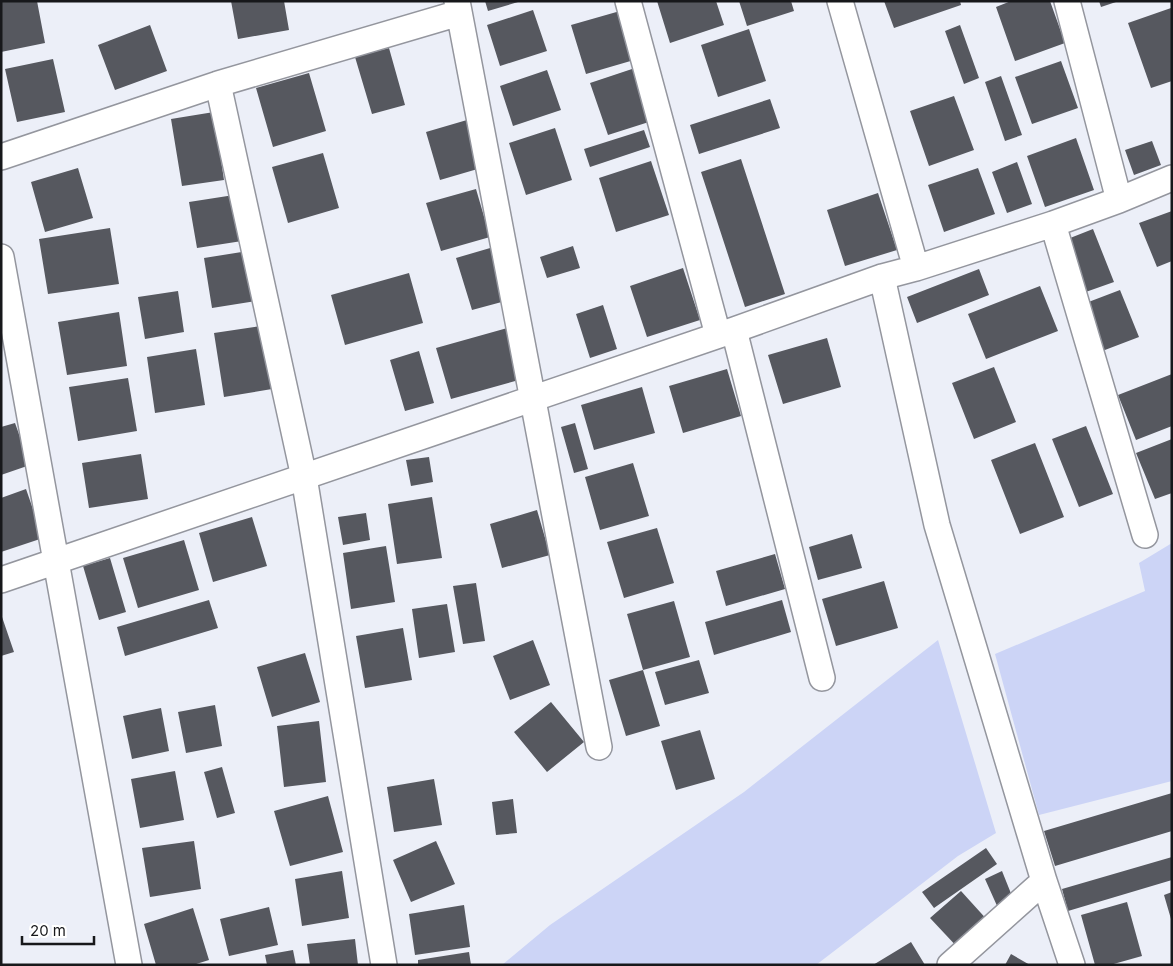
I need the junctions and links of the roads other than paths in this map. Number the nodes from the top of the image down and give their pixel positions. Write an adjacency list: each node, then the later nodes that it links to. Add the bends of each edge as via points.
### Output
1 (628, 1): 13 (street)
2 (840, 1): 11 (street)
3 (1067, 1): 8 (street)
4 (458, 7): 5 (street); 14 (street)
5 (218, 84): 6 (street); 15 (street)
6 (1, 158)
7 (1172, 178): 8 (street)
8 (1119, 200): 9 (street)
9 (1053, 224): 11 (street); 16 (street)
10 (1, 257): 17 (street)
11 (916, 268): 12 (street)
12 (882, 277): 13 (street); 21 (street, via 937,525)
13 (726, 333): 14 (street); 19 (street)
14 (533, 399): 15 (street); 20 (street)
15 (304, 477): 17 (street); 23 (street)
16 (1145, 535)
17 (56, 561): 18 (street); 22 (street)
18 (1, 580)
19 (822, 678)
20 (599, 747)
21 (1044, 881): 24 (street); 25 (street)
22 (129, 965)
23 (384, 965)
24 (950, 965)
25 (1072, 965)

